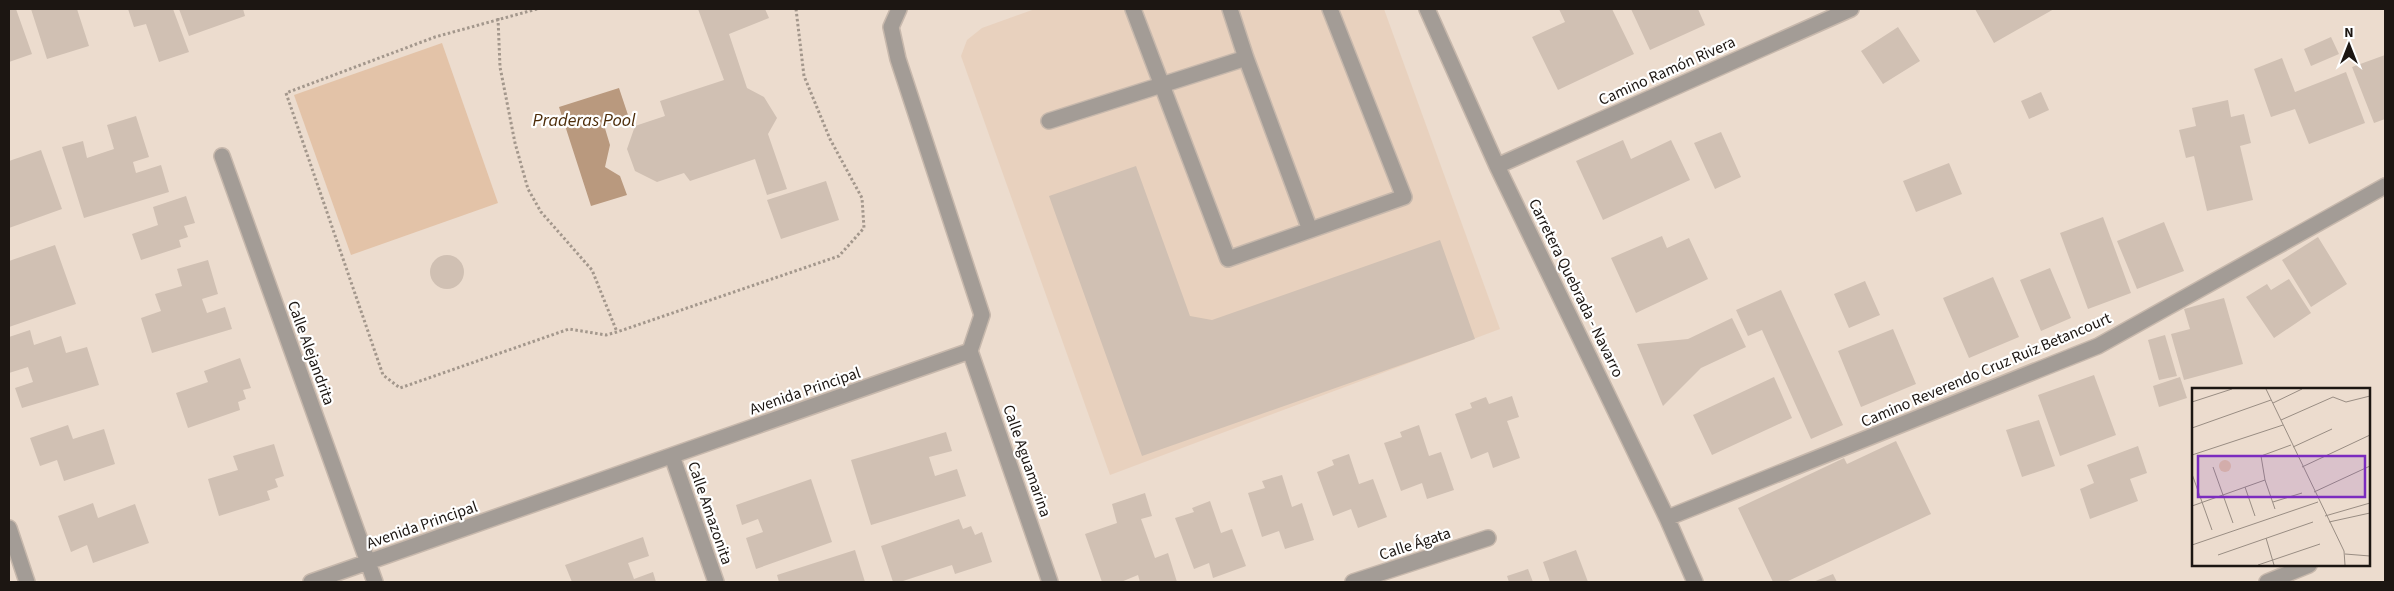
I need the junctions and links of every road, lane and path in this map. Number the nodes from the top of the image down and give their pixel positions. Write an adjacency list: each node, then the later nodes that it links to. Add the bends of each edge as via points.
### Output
1 (537, 9): 9 (path)
2 (796, 9): 17 (path, via 804,76 830,139 862,198 864,228 839,256)
3 (899, 9): 18 (street, via 891,27 898,59 982,315)
4 (1134, 9): 11 (street)
5 (1230, 9): 10 (street)
6 (1330, 9): 16 (street, via 1404,197)
7 (1427, 9): 14 (street, Carretera Quebrada - Navarro)
8 (1851, 9): 14 (street, Camino Ramón Rivera)
9 (498, 18): 17 (path, via 500,67 515,144 528,189 540,212 592,270); 17 (path, via 436,37 286,93 383,375 400,388 568,329 606,335)
10 (1246, 58): 11 (street); 16 (street)
11 (1161, 85): 12 (street); 16 (street, via 1228,259)
12 (1049, 122)
13 (222, 156): 23 (street, Calle Alejandrita)
14 (1497, 166): 20 (street, Carretera Quebrada - Navarro)
15 (2385, 186): 20 (street, Camino Reverendo Cruz Ruiz Betancourt, via 2098,346)
16 (1310, 230)
17 (617, 332)
18 (970, 352): 19 (street, Avenida Principal); 29 (street, Calle Aguamarina)
19 (672, 456): 23 (street, Avenida Principal); 28 (street, Calle Amazonita)
20 (1668, 518): 31 (street, Carretera Quebrada - Navarro)
21 (9, 528): 25 (street)
22 (1488, 538): 30 (street, Calle Ágata)
23 (368, 562): 26 (street, Avenida Principal); 27 (street, Calle Alejandrita)
24 (2307, 566): 32 (street)
25 (27, 582)
26 (310, 582)
27 (374, 582)
28 (716, 582)
29 (1050, 582)
30 (1352, 582)
31 (1695, 582)
32 (2267, 582)

